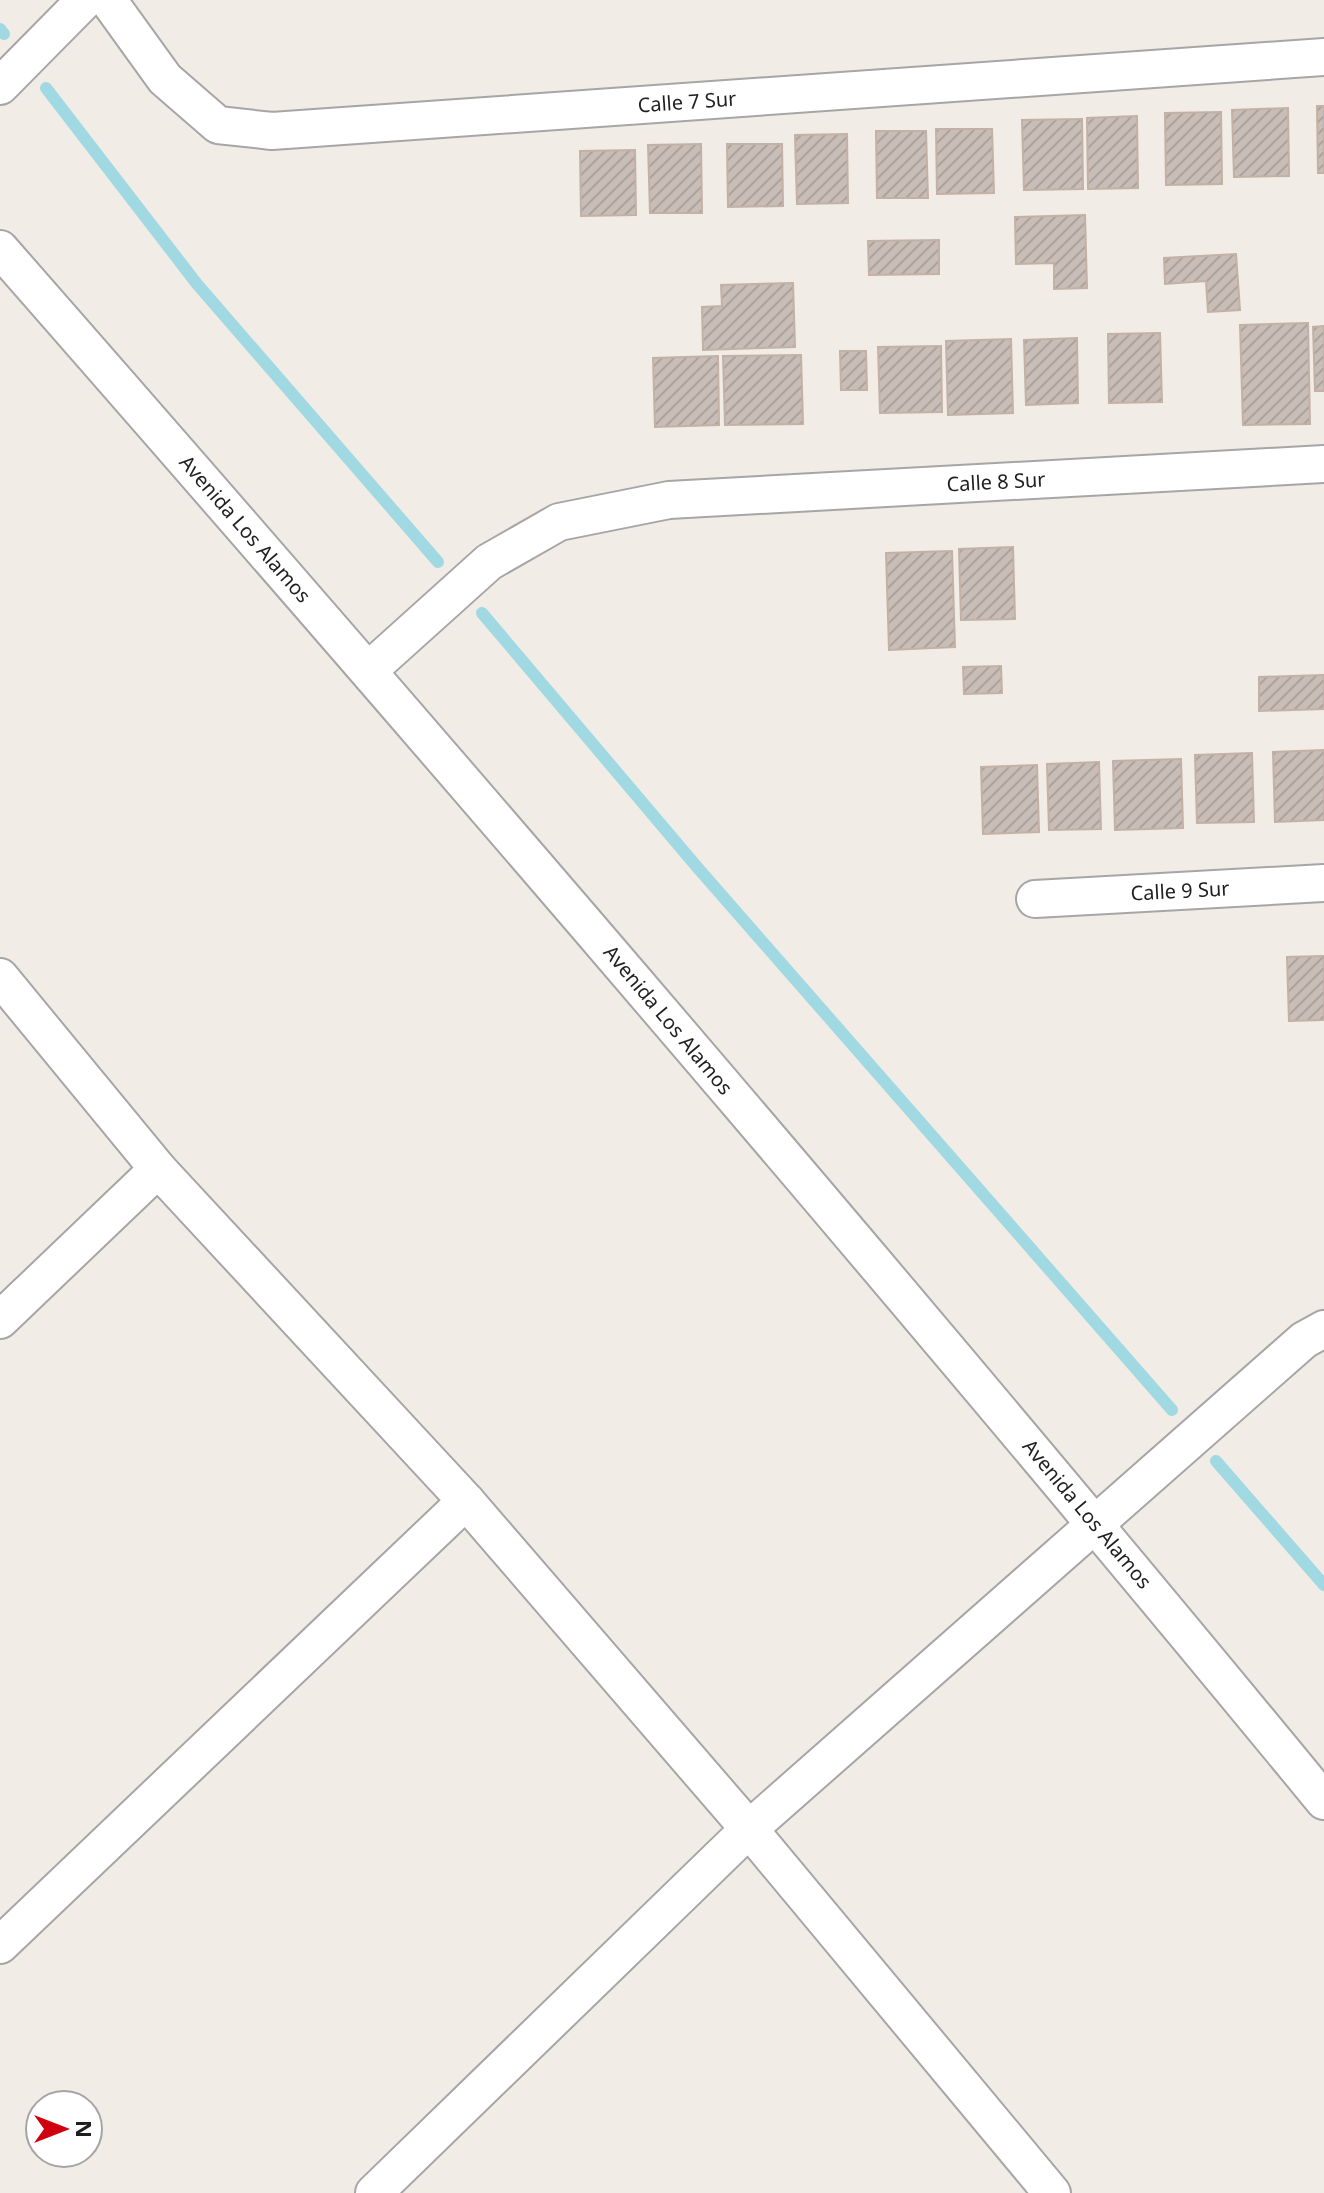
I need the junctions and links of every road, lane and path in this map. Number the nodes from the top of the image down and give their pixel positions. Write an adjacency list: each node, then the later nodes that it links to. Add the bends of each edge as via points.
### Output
1 (85, 0): 4 (street)
2 (108, 0): 3 (street, Calle 7 Sur, via 165,79 218,125 272,131)
3 (1324, 57)
4 (0, 86)
5 (0, 249): 7 (street, Avenida Los Alamos)
6 (1324, 464): 7 (street, Calle 8 Sur, via 669,500 559,522 489,562)
7 (369, 670): 15 (street, Avenida Los Alamos)
8 (1324, 883): 9 (street, Calle 9 Sur)
9 (1035, 899)
10 (0, 977): 11 (street)
11 (158, 1169): 12 (street); 14 (street)
12 (0, 1320)
13 (1324, 1329): 15 (street, via 1304,1340)
14 (466, 1501): 17 (street); 18 (street)
15 (1095, 1522): 16 (street, Avenida Los Alamos); 17 (street)
16 (1324, 1801)
17 (749, 1829): 19 (street); 20 (street)
18 (0, 1945)
19 (1036, 2187)
20 (374, 2193)

